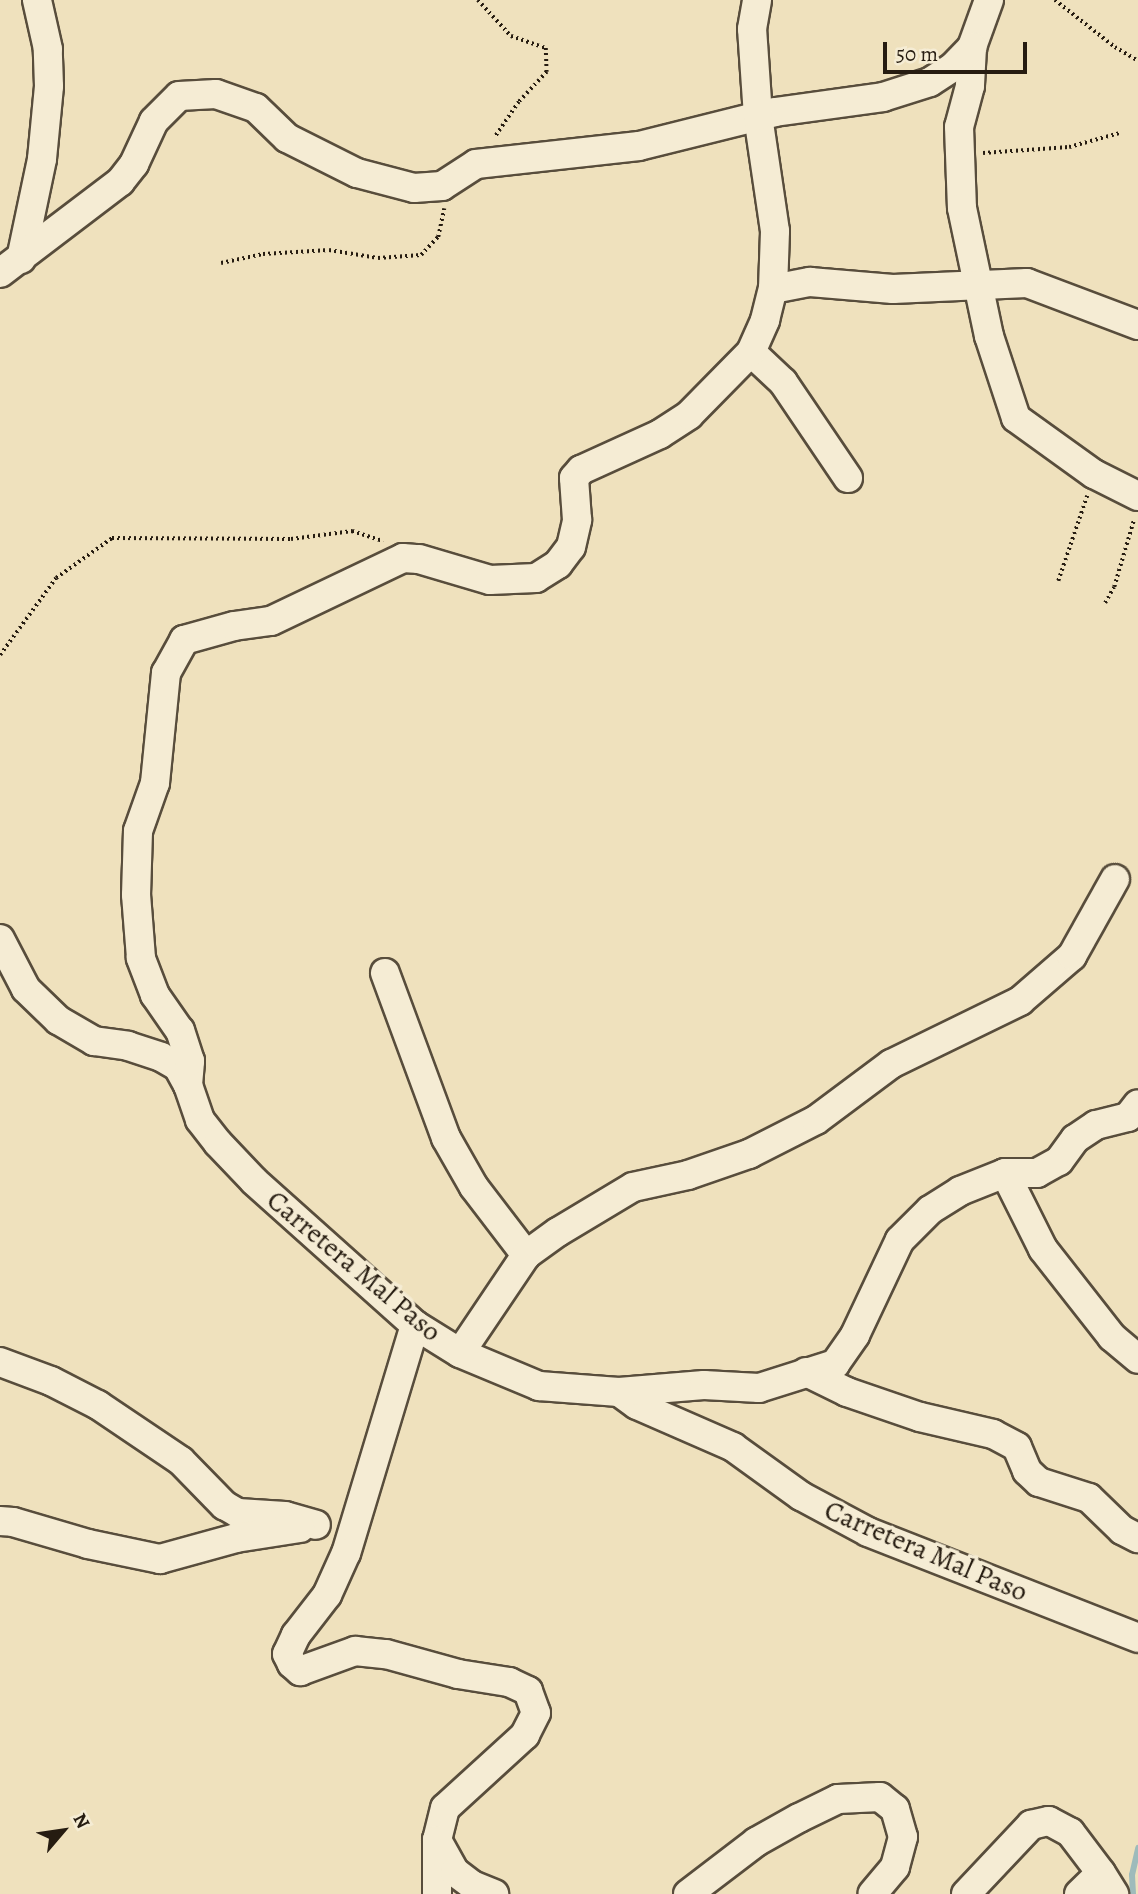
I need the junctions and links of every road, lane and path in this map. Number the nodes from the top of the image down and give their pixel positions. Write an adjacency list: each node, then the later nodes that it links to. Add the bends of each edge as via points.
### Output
1 (37, 0): 14 (street, via 48,49 42,159)
2 (478, 0): 11 (path, via 511,36 546,48 547,72 519,102)
3 (757, 0): 8 (street, via 752,29)
4 (989, 0): 6 (street)
5 (1055, 0): 7 (path)
6 (972, 47): 8 (street, via 953,67 906,91); 10 (street, via 970,86 959,127)
7 (1138, 61)
8 (758, 116): 11 (street, via 639,146); 16 (street, via 775,231)
9 (1120, 133): 10 (path, via 1069,147)
10 (960, 154): 15 (street, via 962,208)
11 (476, 164): 12 (street)
12 (442, 186): 13 (path, via 444,211 438,237 421,255 378,258 329,250 263,254); 14 (street, via 414,188 357,173 287,138 256,108 216,94 179,96 154,121 120,182)
13 (221, 263)
14 (10, 266)
15 (979, 287): 16 (street, via 894,289 810,282); 17 (street, via 1027,283); 19 (street, via 989,336 1016,418)
16 (773, 289): 18 (street)
17 (1138, 325)
18 (751, 352): 20 (street, via 783,382); 23 (street, via 689,415 660,434 581,470 574,478 577,520 571,547 558,564 536,578 490,580)
19 (1094, 474): 21 (street); 24 (path)
20 (848, 478)
21 (1138, 496)
22 (1138, 507): 25 (path)
23 (403, 558): 26 (path, via 384,541 352,531 291,539 112,538 56,578); 30 (street, via 271,621 184,640 166,673 155,783 138,831 136,895 141,958 155,995 180,1031 190,1061)
24 (1058, 581)
25 (1105, 603)
26 (0, 655)
27 (1115, 879): 33 (street, via 1072,956 1020,1001 891,1064 816,1120 749,1154 688,1175 633,1187)
28 (0, 939): 30 (street, Carretera Mal Paso, via 26,989 58,1020 94,1041 162,1057 178,1067)
29 (385, 973): 33 (street, via 446,1138 474,1187)
30 (188, 1085): 34 (street, Carretera Mal Paso, via 200,1120 236,1162)
31 (1138, 1104): 32 (street, via 1128,1118 1096,1125 1075,1139 1059,1161 1037,1173)
32 (1005, 1173): 36 (street, via 1043,1249 1112,1337); 38 (street, via 960,1191 930,1210 901,1240 855,1335 835,1364)
33 (526, 1255): 35 (street)
34 (415, 1325): 35 (street, Carretera Mal Paso); 42 (street)
35 (460, 1353): 39 (street, Carretera Mal Paso, via 539,1385)
36 (1138, 1359)
37 (0, 1362): 41 (street, via 98,1405 181,1461 224,1505 238,1513 285,1516)
38 (806, 1372): 39 (street, via 758,1388 704,1385); 43 (street, via 847,1392 920,1417 993,1434 1017,1447 1027,1471 1039,1482 1089,1498 1122,1530)
39 (619, 1392): 44 (street, Carretera Mal Paso, via 637,1405 733,1447 801,1496 868,1532)
40 (0, 1521): 41 (street, via 160,1559 236,1538)
41 (316, 1525): 42 (street)
42 (352, 1526): 45 (street, via 346,1553 327,1595 287,1654 292,1664 300,1671 355,1651 386,1654 458,1674 509,1682 528,1691 536,1713 525,1735 445,1808)
43 (1138, 1538)
44 (1138, 1638)
45 (437, 1840): 47 (street); 48 (street, via 455,1872)
46 (1108, 1884): 51 (street, via 1070,1832 1049,1821 1031,1825); 52 (street)
47 (437, 1894)
48 (494, 1894)
49 (688, 1894): 50 (street, via 756,1842 838,1798 880,1797 894,1809 903,1837 895,1867)
50 (872, 1894)
51 (966, 1894)
52 (1079, 1894)

